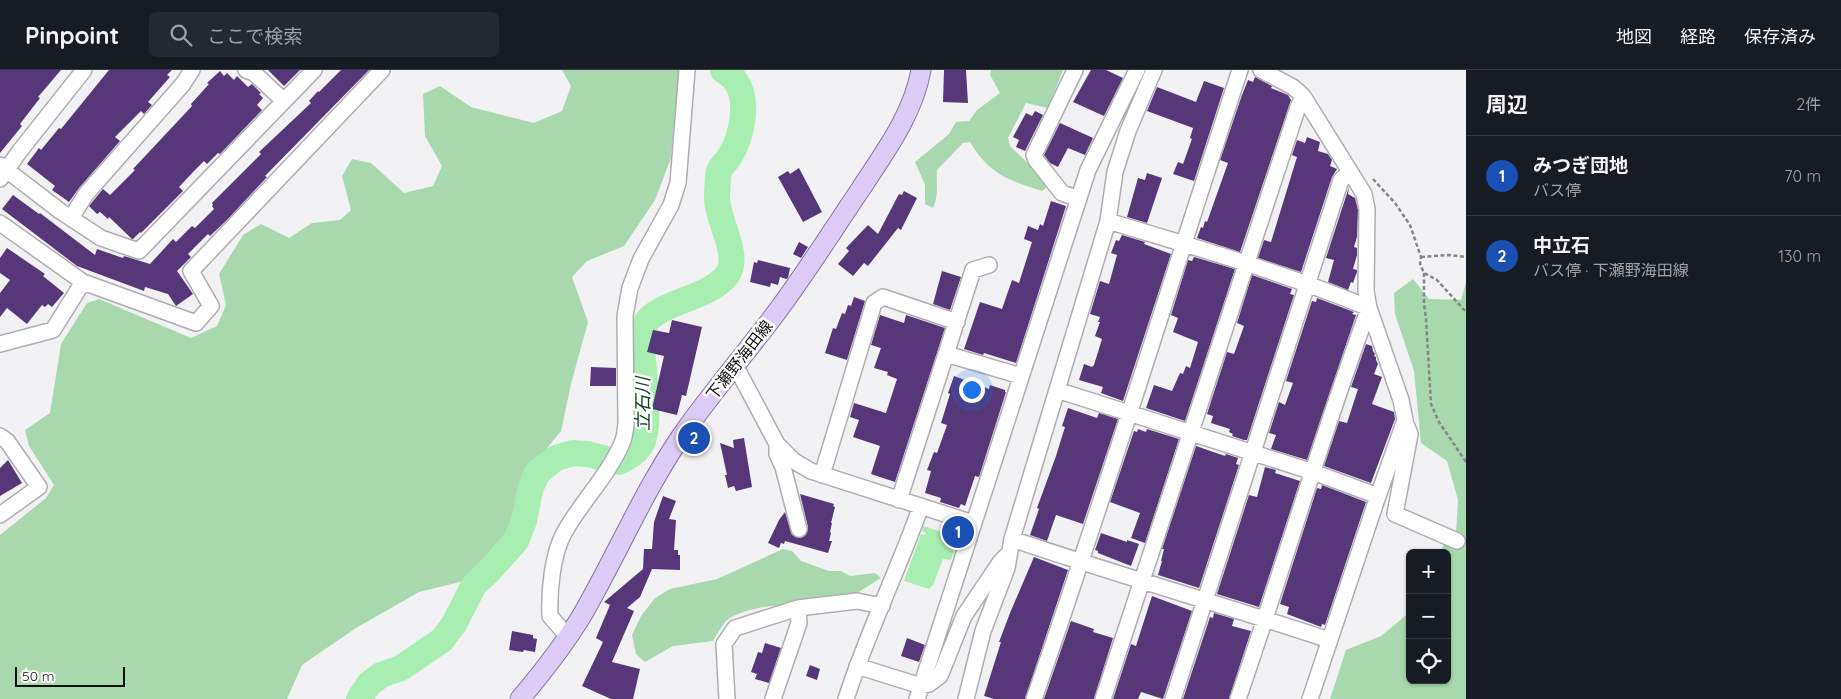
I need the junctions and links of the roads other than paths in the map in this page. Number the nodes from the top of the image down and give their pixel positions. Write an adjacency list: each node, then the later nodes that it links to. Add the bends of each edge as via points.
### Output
1 (84, 70): 16 (street)
2 (192, 70): 18 (street, via 86,194)
3 (246, 70): 14 (street, via 254,73)
4 (313, 70): 14 (street)
5 (382, 70): 24 (street, via 191,271 211,306 196,323)
6 (688, 70): 55 (street, via 678,183 671,205 641,259 630,288 625,316 626,424 623,441 564,534 557,552 550,616)
7 (921, 70): 30 (main road, 下瀬野海田線, via 906,118 876,166 810,266)
8 (1075, 70): 17 (street, via 1034,155 1062,192)
9 (1137, 70): 17 (street, via 1088,170)
10 (1154, 70): 19 (street, via 1115,172)
11 (1240, 70): 21 (street)
12 (1260, 70): 13 (street, via 1293,87)
13 (1303, 96): 15 (street); 22 (street)
14 (284, 101): 18 (street, via 139,251 101,238)
15 (1350, 171): 25 (street, via 1341,180); 26 (street, via 1364,194 1367,209)
16 (2, 172): 18 (street)
17 (1079, 199): 31 (street)
18 (71, 218)
19 (1108, 221): 21 (street); 32 (street)
20 (0, 223): 24 (street)
21 (1183, 243): 22 (street); 33 (street)
22 (1245, 264): 25 (street); 35 (street)
23 (989, 265): 27 (street, via 973,270)
24 (83, 282): 28 (street, via 53,330)
25 (1306, 285): 26 (street); 38 (street)
26 (1368, 308): 34 (street); 39 (street)
27 (957, 322): 29 (street); 40 (street, via 883,297 874,303)
28 (0, 344)
29 (946, 354): 31 (street); 42 (street)
30 (735, 365): 37 (street); 55 (main road, 下瀬野海田線, via 681,436)
31 (1021, 376): 45 (street)
32 (1057, 390): 33 (street); 48 (street)
33 (1128, 413): 35 (street); 49 (street)
34 (1405, 420): 41 (street); 47 (street, via 1410,434 1395,514)
35 (1190, 433): 38 (street); 50 (street)
36 (0, 436): 44 (street, via 7,441 39,487)
37 (778, 444): 40 (street, via 794,461); 46 (street)
38 (1253, 453): 39 (street); 51 (street)
39 (1313, 472): 41 (street); 54 (street)
40 (822, 474): 42 (street)
41 (1378, 496): 56 (street)
42 (899, 500): 43 (street)
43 (921, 506): 45 (street); 52 (street)
44 (0, 516)
45 (974, 523): 58 (street)
46 (799, 529)
47 (1457, 542)
48 (1011, 545): 49 (street); 58 (street, via 964,616 940,676); 59 (street, via 1008,568 982,631)
49 (1082, 562): 50 (street); 64 (street)
50 (1142, 582): 51 (street); 65 (street)
51 (1205, 599): 54 (street); 66 (street)
52 (882, 606): 53 (street, via 857,601); 57 (street)
53 (798, 608): 61 (street, via 735,628 724,644); 62 (street, via 799,622)
54 (1266, 619): 56 (street); 67 (street)
55 (568, 637): 60 (main road, 下瀬野海田線)
56 (1329, 640): 68 (street)
57 (857, 666): 58 (street); 63 (street)
58 (919, 693)
59 (969, 698)
60 (520, 699)
61 (727, 699)
62 (773, 699)
63 (846, 699)
64 (1034, 699)
65 (1104, 699)
66 (1173, 699)
67 (1238, 699)
68 (1310, 699)

